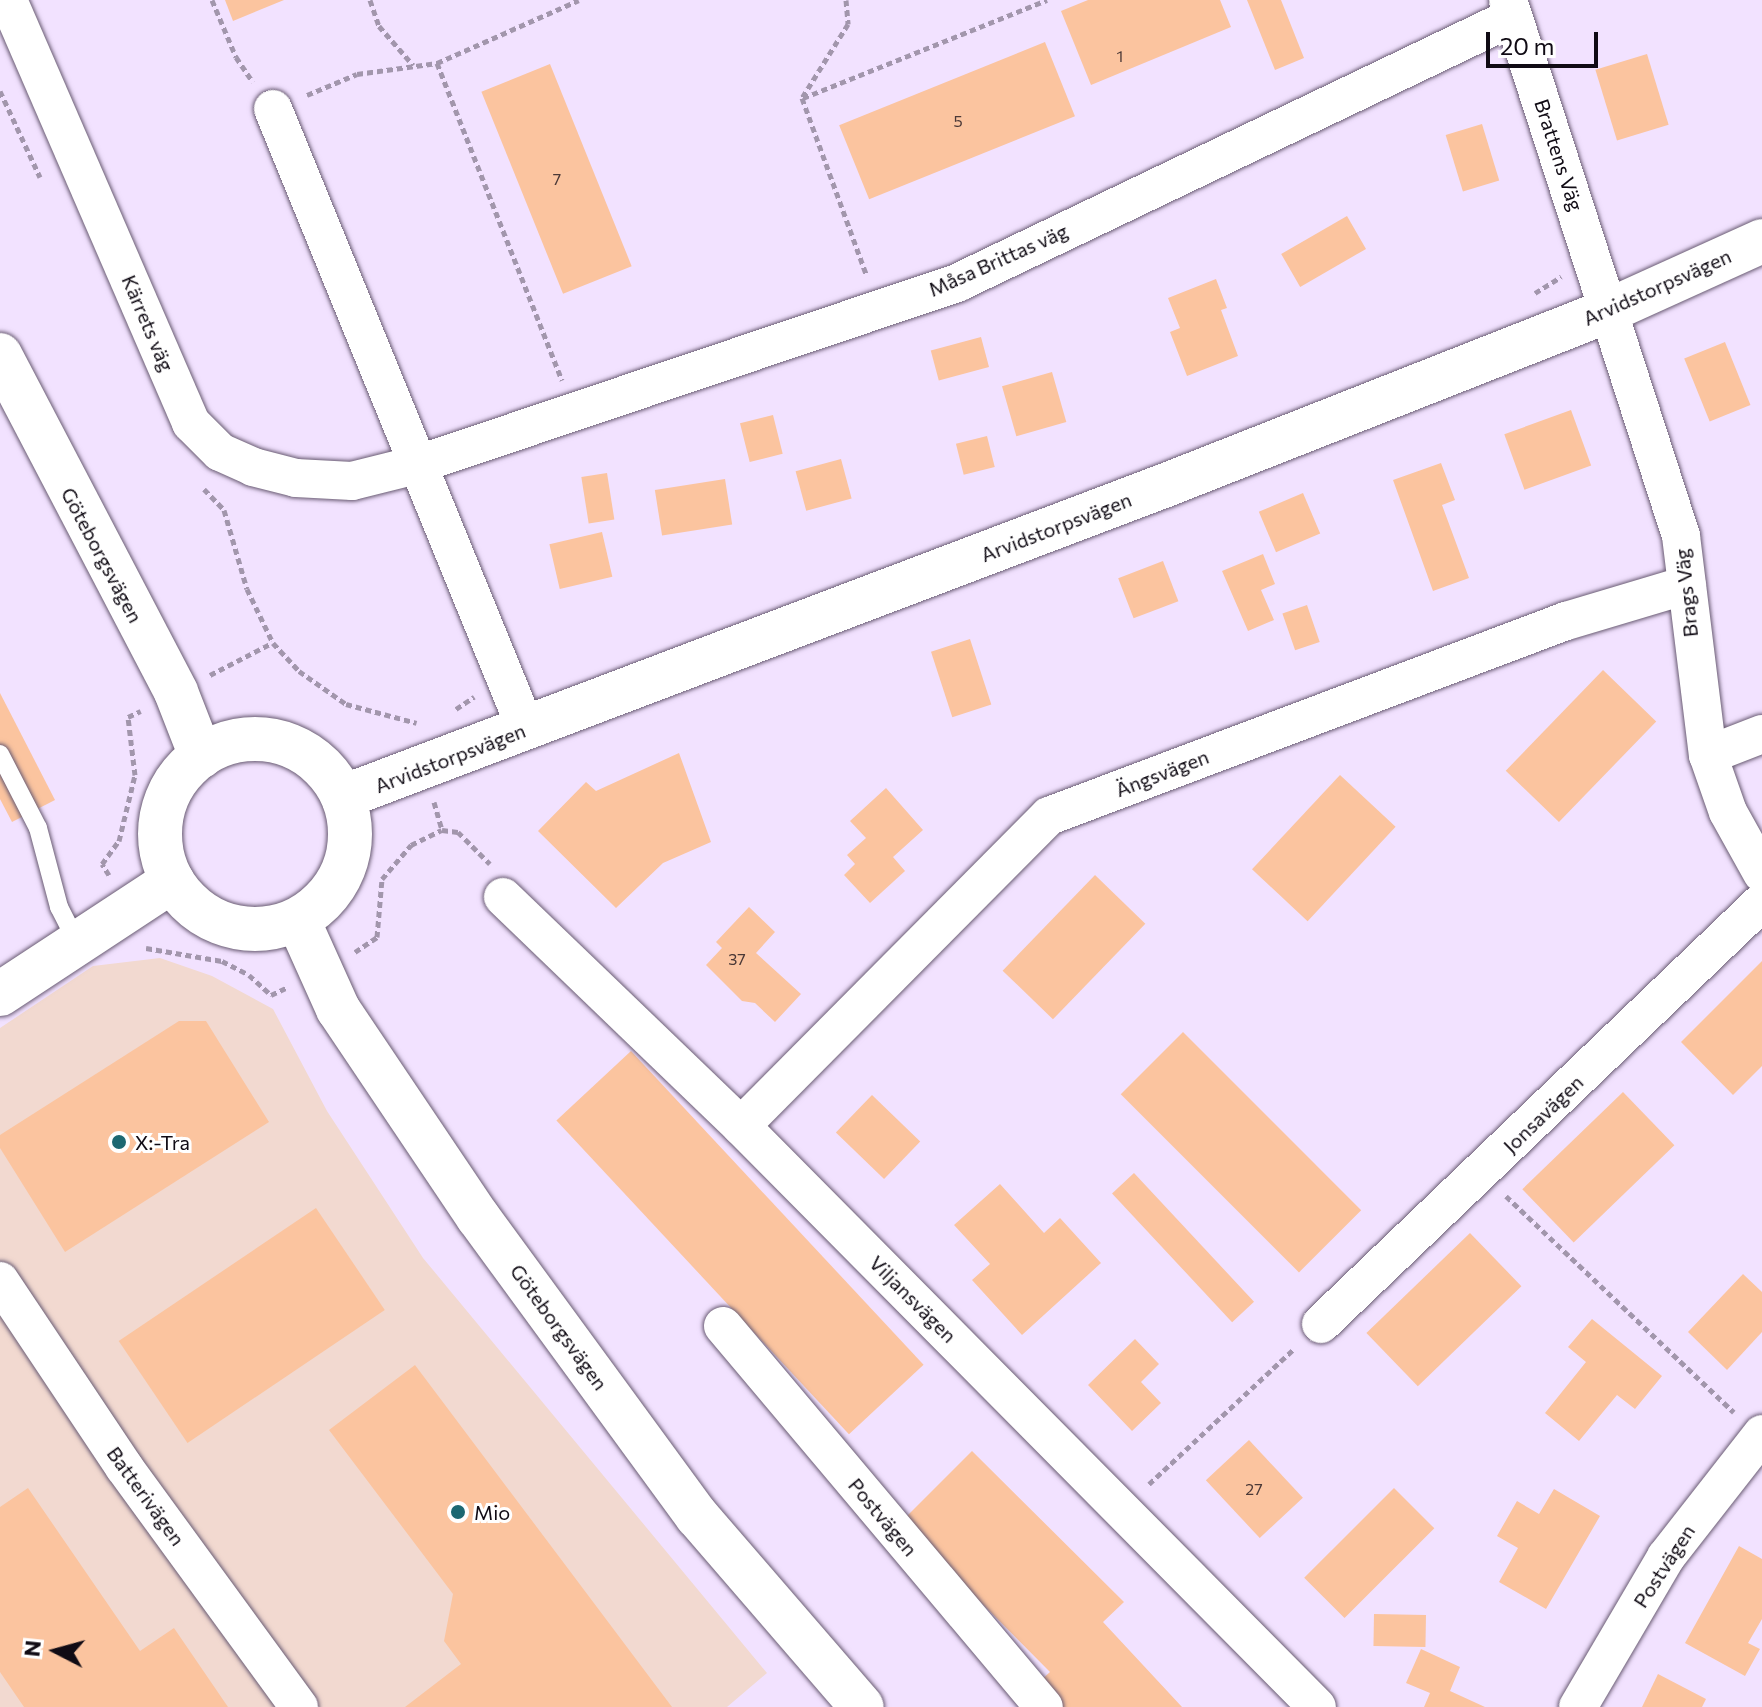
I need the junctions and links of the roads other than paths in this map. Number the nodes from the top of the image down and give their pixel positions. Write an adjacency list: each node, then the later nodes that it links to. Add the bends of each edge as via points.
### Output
1 (8, 0): 7 (street, Kärrets väg, via 191,423 220,452 296,478 352,481)
2 (1510, 8): 5 (street, Brattens Väg); 7 (street, Måsa Brittas väg, via 957,283)
3 (273, 109): 7 (street)
4 (1762, 241): 5 (main road, Arvidstorpsvägen)
5 (1610, 310): 8 (street, Brags Väg, via 1681,536); 9 (main road, Arvidstorpsvägen)
6 (0, 355): 13 (main road, Göteborgsvägen, via 176,692)
7 (416, 465): 9 (street)
8 (1687, 585): 12 (street, Brags Väg); 22 (street, Ängsvägen, via 1566,621 1049,816)
9 (526, 729): 14 (main road, Arvidstorpsvägen)
10 (1762, 734): 12 (street)
11 (0, 754): 20 (lane, via 38,828 59,907)
12 (1708, 755): 15 (street, Brags Väg, via 1728,812)
13 (201, 756): 14 (main road, via 236,741 275,741 311,757); 16 (main road, via 177,781 163,813 161,848)
14 (343, 797): 19 (main road, via 350,828 347,860 329,895)
15 (1762, 873)
16 (172, 881): 19 (main road, via 196,909 227,926 263,929); 20 (main road, via 136,936)
17 (503, 897): 22 (street, Viljansvägen)
18 (1762, 902): 24 (street, Jonsavägen)
19 (298, 920): 28 (main road, Göteborgsvägen, via 319,971 391,1093 687,1503)
20 (78, 944): 21 (main road)
21 (0, 994)
22 (741, 1126): 30 (street, Viljansvägen)
23 (0, 1281): 27 (street, Batterivägen, via 124,1467)
24 (1321, 1324)
25 (723, 1326): 29 (street, Postvägen)
26 (1758, 1445): 31 (street, Postvägen, via 1666,1557)
27 (299, 1707)
28 (862, 1707)
29 (1044, 1707)
30 (1317, 1707)
31 (1578, 1707)

